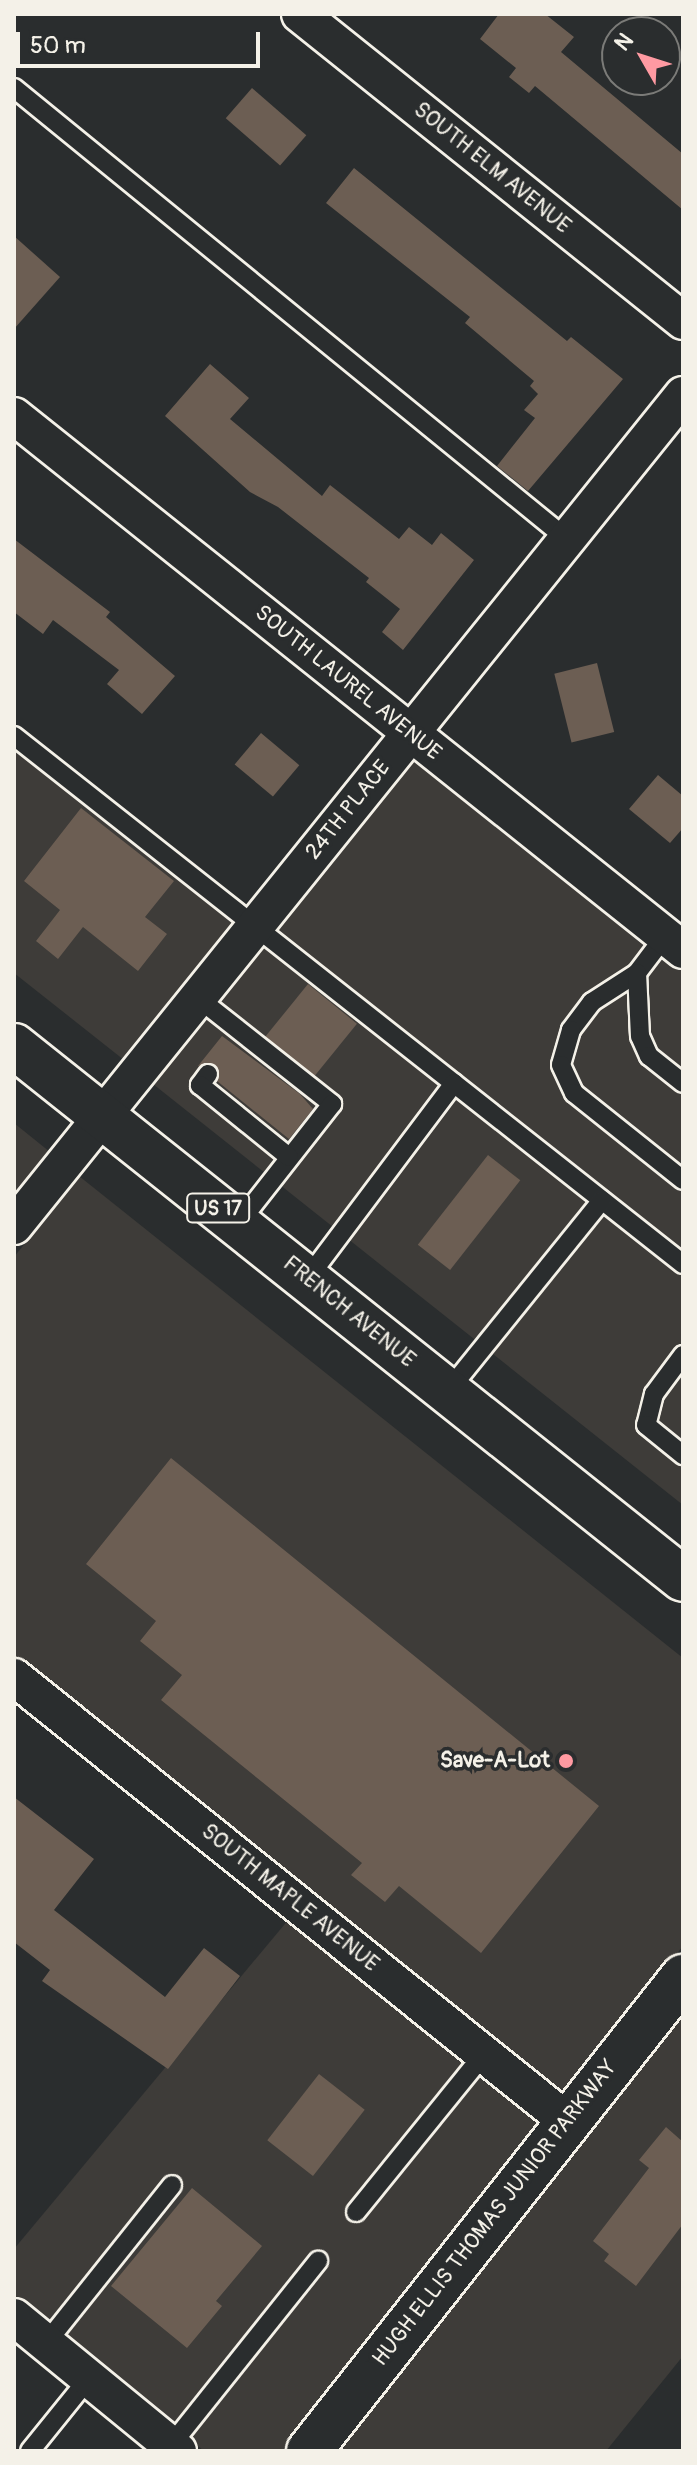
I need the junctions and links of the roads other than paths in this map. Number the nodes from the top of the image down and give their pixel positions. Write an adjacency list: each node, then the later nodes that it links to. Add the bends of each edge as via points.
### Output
1 (300, 14): 3 (street, SOUTH ELM AVENUE)
2 (14, 88): 6 (lane)
3 (683, 321)
4 (683, 395): 6 (street, 24TH PLACE)
5 (14, 416): 7 (street, SOUTH LAUREL AVENUE)
6 (567, 539): 7 (street, 24TH PLACE)
7 (410, 733): 9 (street, 24TH PLACE); 10 (street, SOUTH LAUREL AVENUE)
8 (14, 736): 9 (lane)
9 (255, 926): 12 (street, 24TH PLACE); 15 (lane)
10 (674, 943): 11 (lane)
11 (637, 973): 16 (lane, via 640,1036 649,1056); 19 (lane, via 592,1002 571,1030 561,1065 574,1093)
12 (198, 998): 17 (street, 24TH PLACE); 18 (lane, via 288,1079 332,1104)
13 (14, 1046): 17 (main road, FRENCH AVENUE / US 17)
14 (208, 1074): 18 (lane, via 200,1085 227,1098)
15 (454, 1083): 20 (lane); 24 (lane)
16 (683, 1083)
17 (103, 1116): 21 (main road, FRENCH AVENUE / US 17); 22 (street, 24TH PLACE)
18 (289, 1157): 21 (lane)
19 (683, 1180)
20 (602, 1200): 23 (lane); 26 (lane)
21 (238, 1224): 24 (main road, FRENCH AVENUE / US 17)
22 (14, 1226)
23 (683, 1264)
24 (307, 1279): 26 (main road, FRENCH AVENUE / US 17)
25 (683, 1355): 27 (lane, via 654,1394 646,1425)
26 (448, 1391): 28 (main road, FRENCH AVENUE / US 17)
27 (681, 1448)
28 (680, 1571)
29 (14, 1677): 31 (street, SOUTH MAPLE AVENUE)
30 (677, 1993): 32 (main road, HUGH ELLIS THOMAS JUNIOR PARKWAY)
31 (484, 2054): 32 (street, SOUTH MAPLE AVENUE); 34 (lane)
32 (566, 2120): 41 (main road, HUGH ELLIS THOMAS JUNIOR PARKWAY)
33 (172, 2185): 37 (lane)
34 (356, 2212)
35 (318, 2261): 39 (lane)
36 (14, 2317): 37 (street)
37 (46, 2343): 38 (street)
38 (89, 2378): 39 (street); 40 (lane)
39 (174, 2448)
40 (30, 2451)
41 (309, 2451)

